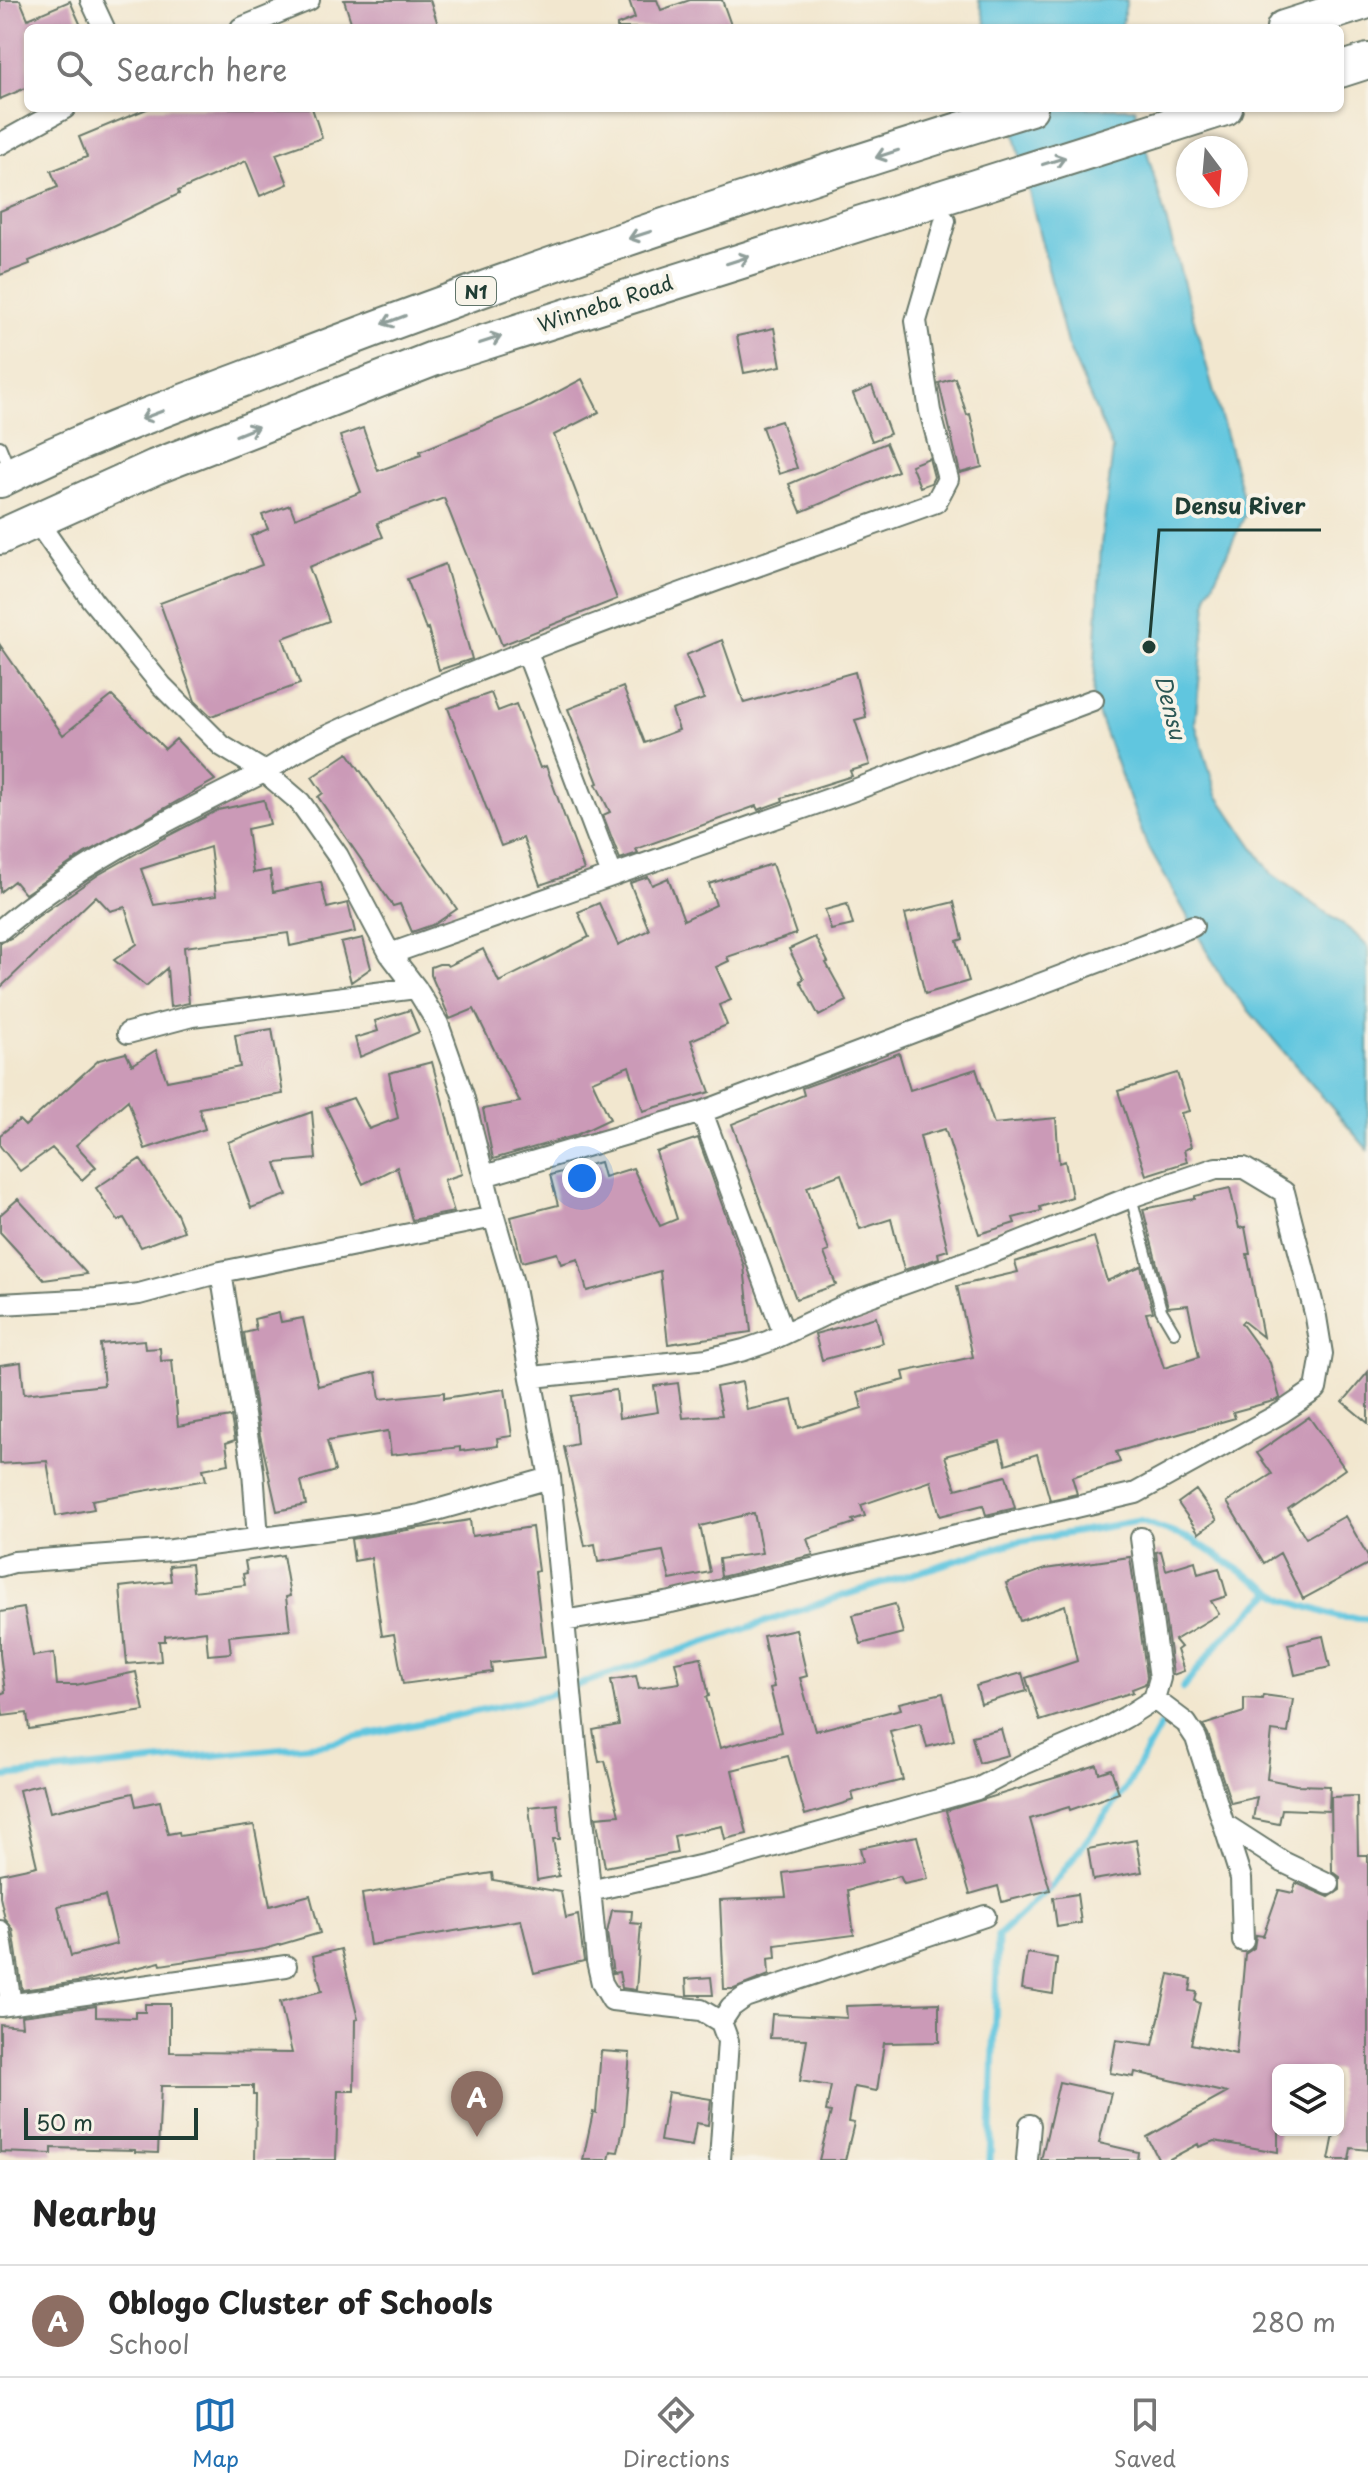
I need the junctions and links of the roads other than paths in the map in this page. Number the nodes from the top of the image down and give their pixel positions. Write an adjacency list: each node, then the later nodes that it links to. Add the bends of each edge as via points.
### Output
1 (91, 0): 4 (street)
2 (309, 0): 5 (street)
3 (1368, 1): 6 (highway)
4 (102, 24)
5 (251, 24)
6 (1296, 24)
7 (1368, 61): 8 (highway)
8 (1344, 69)
9 (58, 112): 12 (street)
10 (1017, 112): 14 (highway, N1, one-way to 14, via 414,313 99,435)
11 (1212, 112): 15 (highway, Winneba Road, one-way to 11, via 155,467 438,357)
12 (0, 144)
13 (945, 221): 17 (street, via 916,321 930,411 948,479 936,502)
14 (4, 466)
15 (36, 520): 16 (highway, Winneba Road); 19 (street, via 162,686 222,746)
16 (0, 537)
17 (526, 650): 19 (street, via 307,745); 20 (street)
18 (1093, 700): 20 (street)
19 (265, 772): 22 (street, via 95,862); 23 (street, via 300,802 338,856)
20 (612, 875): 23 (street)
21 (1193, 926): 26 (street)
22 (0, 930)
23 (390, 954): 24 (street)
24 (416, 988): 25 (street, via 192,1016); 27 (street, via 438,1024)
25 (128, 1033)
26 (702, 1112): 27 (street); 33 (street)
27 (484, 1176): 29 (street)
28 (1131, 1197): 32 (lane, via 1161,1310); 33 (street, via 850,1303); 39 (street, via 1216,1168 1244,1168 1284,1192 1316,1317 1322,1354 1316,1389 1136,1493 671,1602)
29 (494, 1217): 30 (street); 34 (street)
30 (221, 1272): 31 (street, via 139,1294); 36 (street, via 253,1471)
31 (0, 1304)
32 (1174, 1332)
33 (784, 1334): 34 (street, via 707,1359)
34 (533, 1377): 35 (street)
35 (550, 1478): 36 (street, via 419,1515); 39 (street)
36 (258, 1538): 38 (street)
37 (1141, 1538): 40 (street, via 1160,1678)
38 (0, 1566)
39 (564, 1621): 43 (street)
40 (1154, 1699): 41 (street, via 1186,1723 1196,1738); 43 (street, via 1099,1732 977,1789 721,1861)
41 (1224, 1824): 42 (street); 46 (street, via 1241,1878)
42 (1329, 1884)
43 (590, 1891): 49 (street, via 597,1961 612,2000 701,2010)
44 (985, 1916): 49 (street, via 745,1997)
45 (0, 1931): 48 (street)
46 (1243, 1941)
47 (286, 1966): 48 (street)
48 (6, 2005)
49 (721, 2022): 51 (street, via 728,2041)
50 (1030, 2125): 52 (street)
51 (720, 2160)
52 (1027, 2160)

